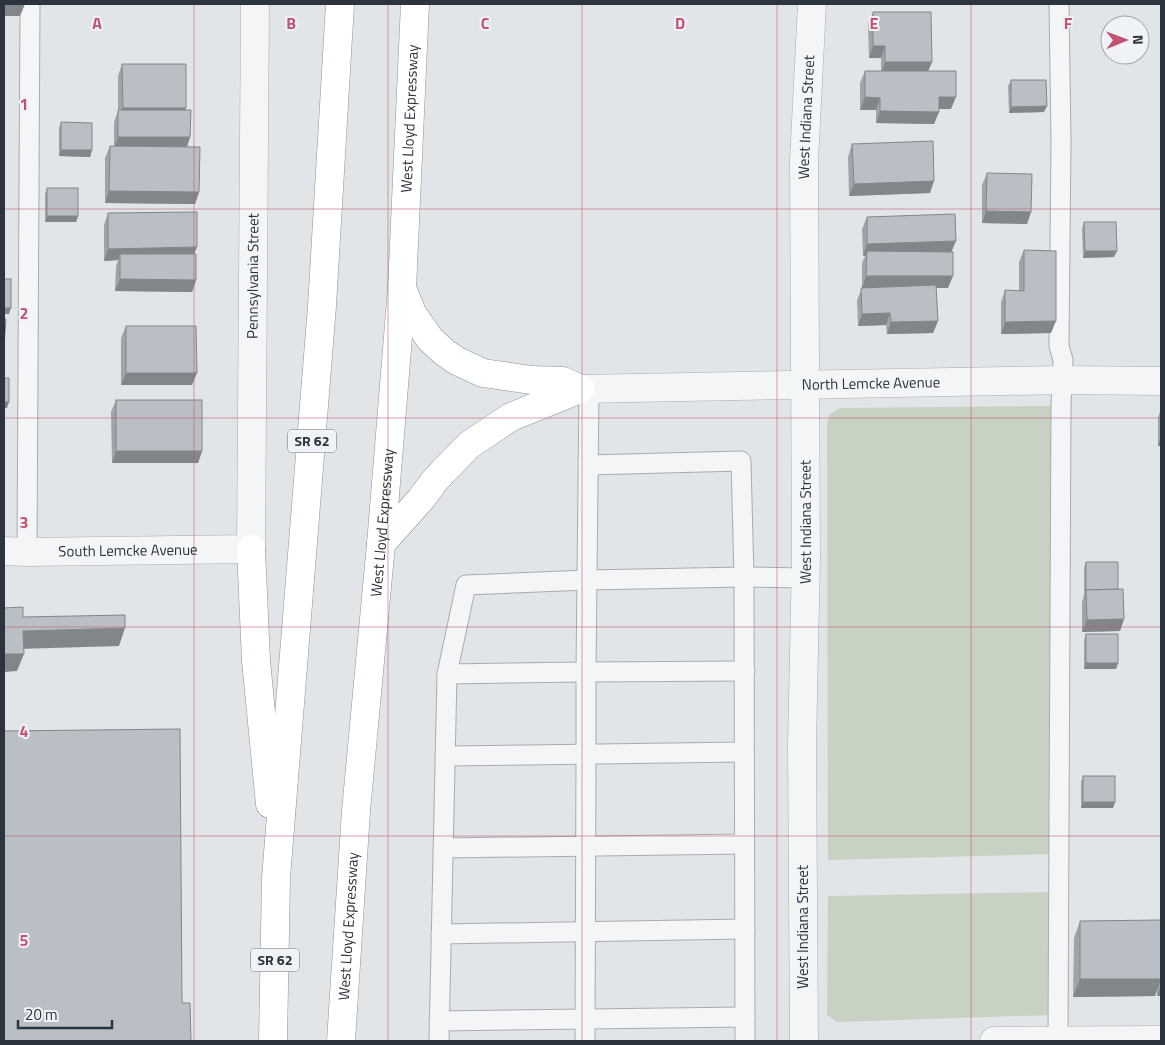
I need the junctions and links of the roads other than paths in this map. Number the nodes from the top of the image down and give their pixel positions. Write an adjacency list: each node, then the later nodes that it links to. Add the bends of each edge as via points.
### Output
1 (30, 4): 15 (lane)
2 (255, 4): 14 (street, Pennsylvania Street)
3 (340, 4): 28 (highway, SR 62, via 322,306)
4 (415, 4): 7 (highway, West Lloyd Expressway)
5 (812, 4): 10 (street, West Indiana Street, via 804,161)
6 (1059, 4): 8 (lane, via 1059,346)
7 (402, 288): 11 (highway, via 412,313 430,338 457,361 482,373 563,381); 13 (highway, West Lloyd Expressway)
8 (1063, 380): 9 (street, North Lemcke Avenue); 10 (street, North Lemcke Avenue); 43 (lane)
9 (1161, 381)
10 (805, 384): 11 (street, North Lemcke Avenue); 17 (street, West Indiana Street)
11 (585, 389): 12 (lane); 13 (highway, via 511,418 469,445)
12 (588, 465): 16 (lane, via 741,461); 18 (lane)
13 (381, 544): 37 (highway, West Lloyd Expressway, via 356,811)
14 (251, 549): 15 (street, South Lemcke Avenue); 28 (highway, via 256,661)
15 (15, 551)
16 (744, 576): 17 (lane); 18 (lane); 19 (lane)
17 (806, 578): 41 (street, West Indiana Street, via 802,746)
18 (587, 580): 20 (lane); 21 (lane, via 466,586)
19 (744, 671): 20 (lane); 22 (lane)
20 (586, 672): 21 (lane); 23 (lane)
21 (447, 674): 24 (lane)
22 (744, 752): 23 (lane); 25 (lane)
23 (586, 754): 24 (lane); 26 (lane)
24 (445, 756): 27 (lane)
25 (744, 844): 26 (lane); 29 (lane)
26 (586, 847): 27 (lane); 30 (lane)
27 (443, 848): 31 (lane)
28 (276, 878): 36 (highway, SR 62)
29 (745, 929): 30 (lane); 32 (lane)
30 (586, 931): 31 (lane); 33 (lane)
31 (441, 934): 34 (lane)
32 (745, 1017): 33 (lane); 40 (lane)
33 (585, 1019): 34 (lane); 39 (lane)
34 (439, 1021): 38 (lane)
35 (1161, 1040): 43 (street)
36 (273, 1041)
37 (340, 1041)
38 (439, 1041)
39 (585, 1041)
40 (745, 1041)
41 (804, 1041)
42 (994, 1041): 43 (street)
43 (1058, 1041)

